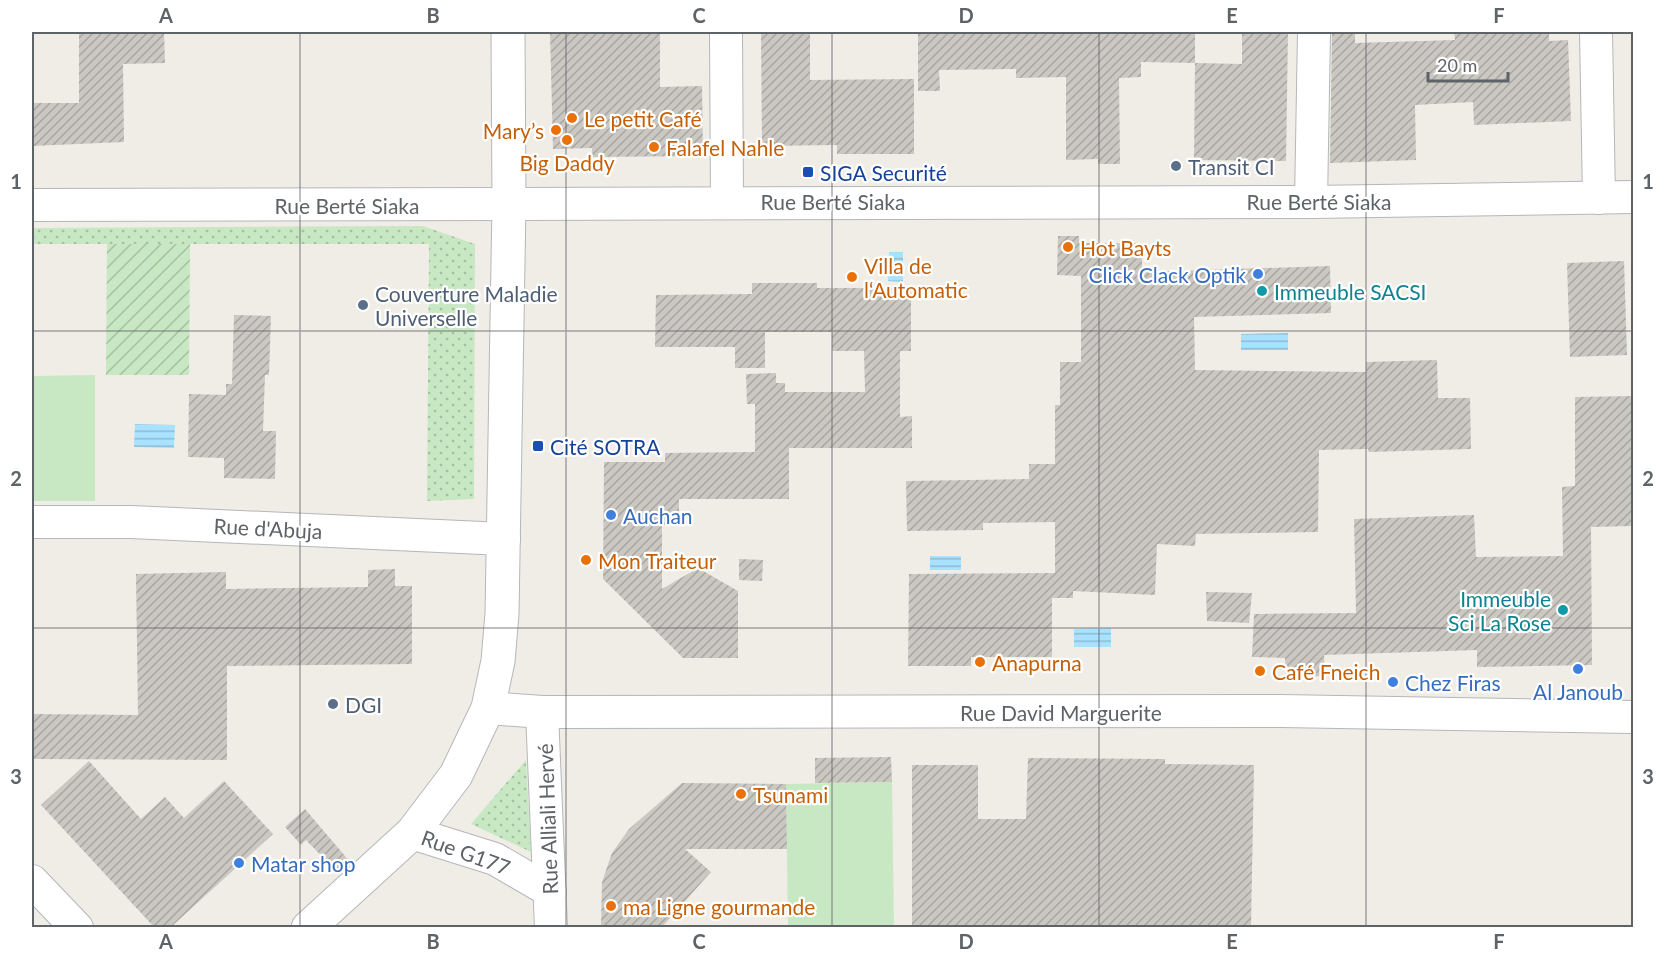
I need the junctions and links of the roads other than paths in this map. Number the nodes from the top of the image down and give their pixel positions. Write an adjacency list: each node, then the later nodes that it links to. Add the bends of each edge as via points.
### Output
1 (508, 32): 9 (street)
2 (726, 32): 7 (street)
3 (1314, 32): 8 (street)
4 (1596, 32): 6 (street)
5 (1634, 197): 6 (street, Rue Berté Siaka)
6 (1599, 198): 8 (street, Rue Berté Siaka)
7 (727, 201): 8 (street, Rue Berté Siaka); 9 (street, Rue Berté Siaka)
8 (1311, 201)
9 (509, 204): 10 (street, Rue Berté Siaka); 12 (street)
10 (32, 205)
11 (32, 522): 12 (street, Rue d'Abuja, via 131,522)
12 (504, 539): 13 (street, via 498,661)
13 (488, 708): 14 (street, Rue David Marguerite); 16 (street, via 456,775)
14 (542, 711): 15 (street, Rue David Marguerite, via 1281,711); 18 (street, Rue Alliali Hervé)
15 (1634, 717)
16 (412, 833): 18 (street, Rue G177, via 495,859); 20 (street)
17 (32, 880): 19 (street)
18 (550, 891): 21 (street, Rue Alliali Hervé)
19 (77, 927)
20 (308, 927)
21 (551, 927)

